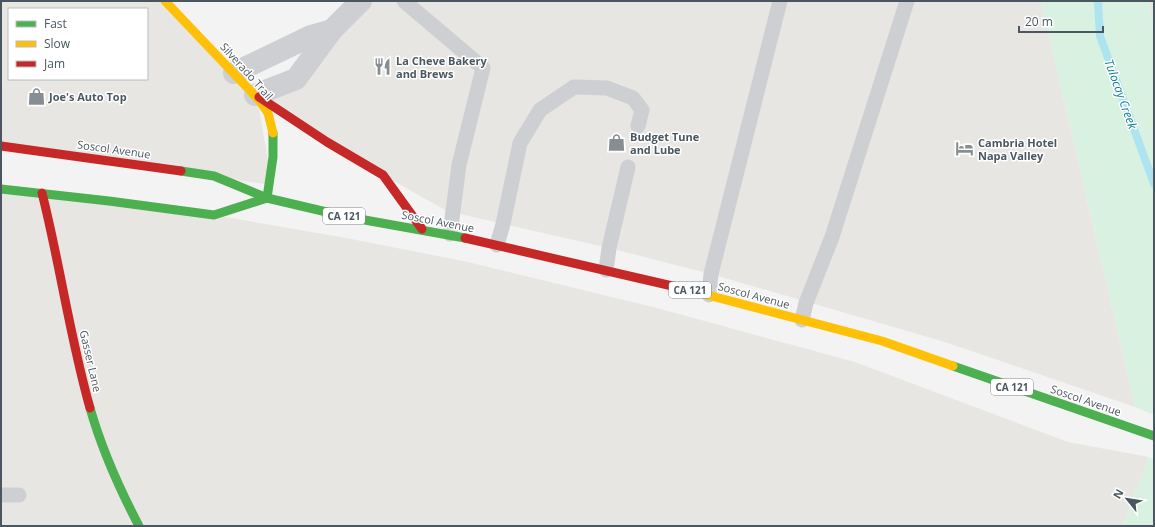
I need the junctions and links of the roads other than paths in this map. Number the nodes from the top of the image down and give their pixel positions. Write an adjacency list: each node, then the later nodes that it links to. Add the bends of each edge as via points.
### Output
1 (165, 1): 7 (main road, Silverado Trail)
2 (361, 1): 6 (street)
3 (404, 1): 16 (lane, via 483,68 459,166)
4 (780, 1): 19 (lane, via 711,274)
5 (908, 1): 20 (lane, via 832,237 806,303)
6 (332, 30): 7 (street, via 311,36); 8 (street, via 296,79)
7 (234, 73): 8 (main road, Silverado Trail)
8 (255, 95): 14 (main road, Silverado Trail, via 266,109 273,130 274,151); 15 (main road, via 383,175)
9 (638, 126): 17 (lane, via 642,110 633,98 607,88 574,86 540,110 520,143 504,224)
10 (1, 146): 14 (main road, Soscol Avenue, via 214,176)
11 (628, 167): 18 (lane)
12 (1, 189): 13 (main road)
13 (42, 193): 14 (main road, via 214,215); 24 (main road, Gasser Lane, via 80,370 96,429 117,483)
14 (268, 198): 15 (main road, Soscol Avenue / CA 121, via 348,217)
15 (422, 229): 16 (main road, Soscol Avenue / CA 121)
16 (450, 234): 17 (main road, Soscol Avenue / CA 121)
17 (497, 245): 18 (main road, Soscol Avenue / CA 121)
18 (606, 270): 19 (main road, Soscol Avenue / CA 121)
19 (709, 295): 20 (main road, Soscol Avenue / CA 121)
20 (802, 320): 21 (main road, Soscol Avenue / CA 121, via 882,341)
21 (1154, 436)
22 (1, 495): 23 (lane)
23 (19, 495)
24 (140, 526)

